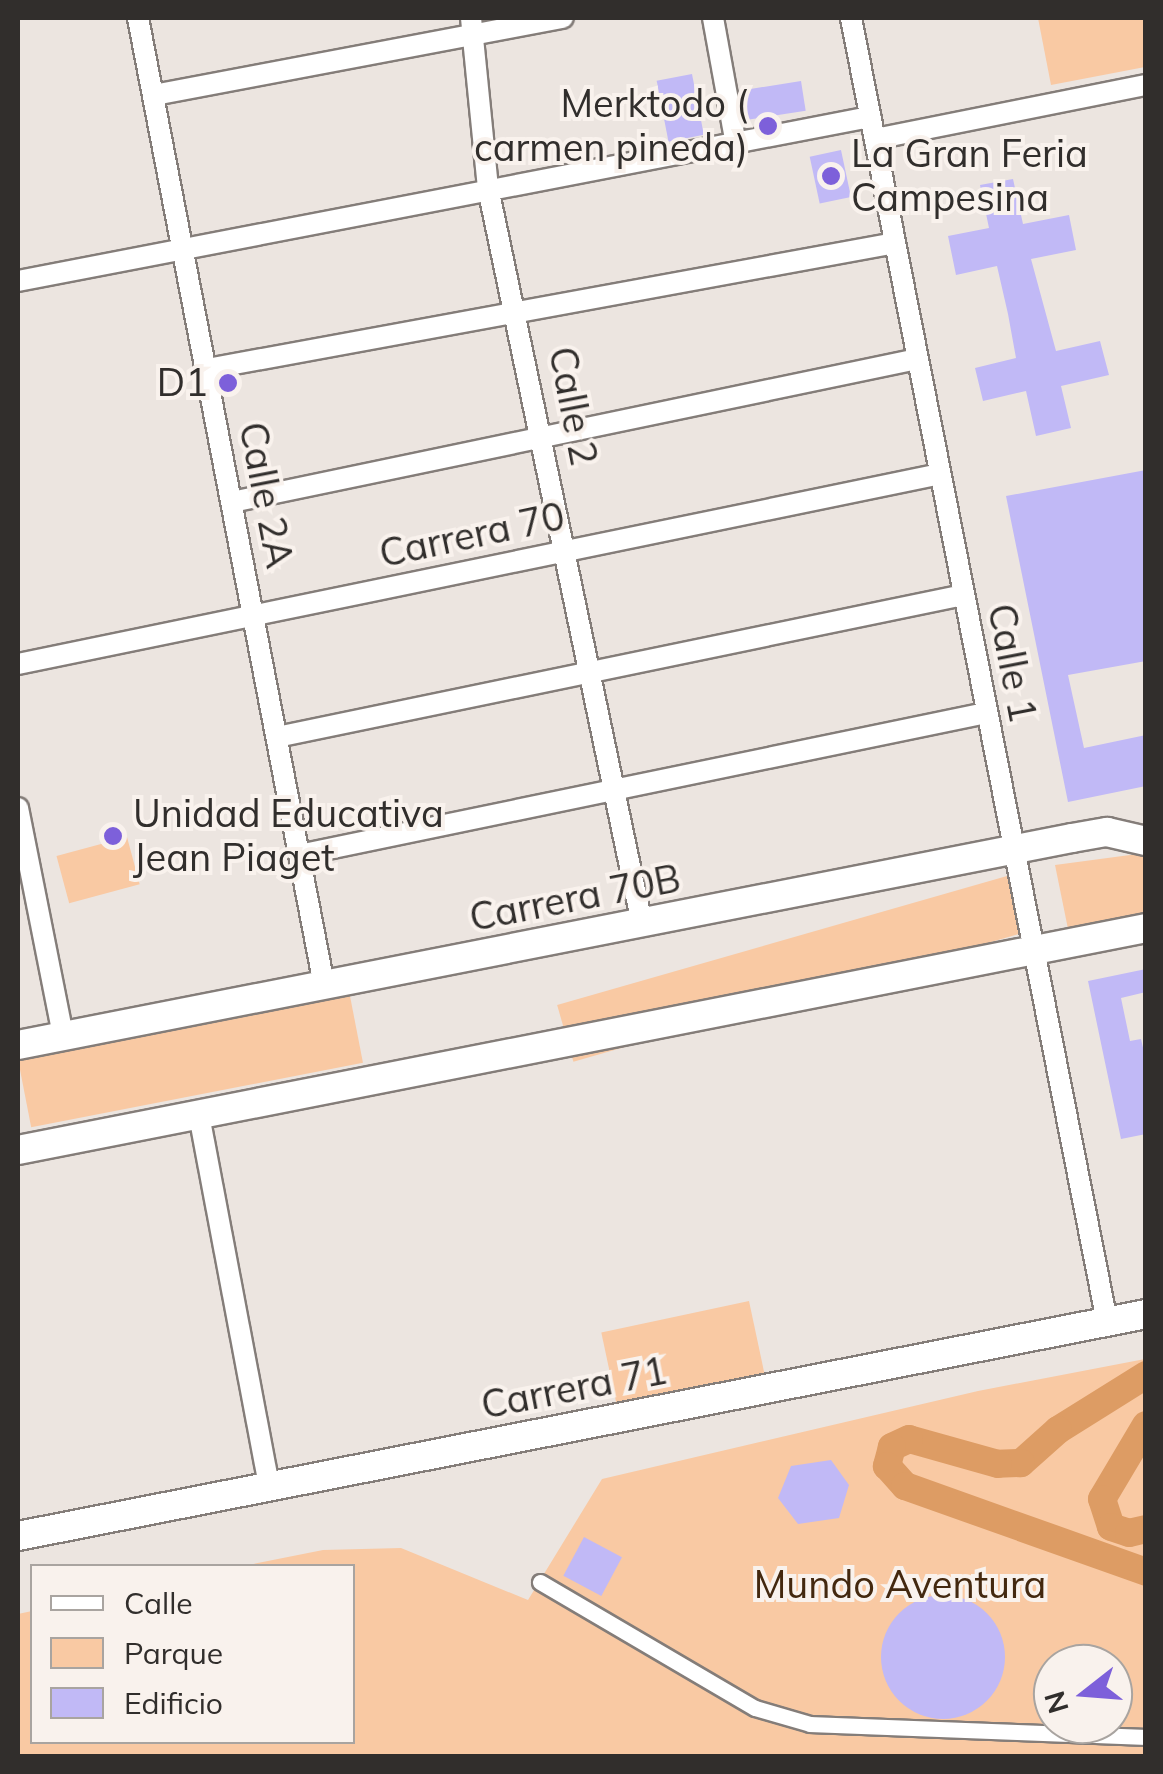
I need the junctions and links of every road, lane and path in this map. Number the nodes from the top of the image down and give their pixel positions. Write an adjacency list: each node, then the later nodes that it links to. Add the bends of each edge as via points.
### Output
1 (138, 18): 7 (street, Calle 2A)
2 (563, 18): 5 (street)
3 (713, 18): 10 (street)
4 (851, 18): 8 (street, Calle 1)
5 (472, 26): 7 (street); 11 (street, Calle 2)
6 (1146, 85): 9 (street)
7 (154, 94): 13 (street, Calle 2A)
8 (870, 117): 9 (street, Calle 1); 10 (street)
9 (875, 139): 12 (street, Calle 1)
10 (736, 144): 11 (street)
11 (488, 188): 13 (street); 15 (street, Calle 2)
12 (894, 243): 15 (street); 16 (street, Calle 1)
13 (183, 245): 14 (street); 17 (street, Calle 2A)
14 (18, 282)
15 (518, 311): 17 (street); 18 (street, Calle 2)
16 (917, 359): 18 (street); 19 (street, Calle 1)
17 (207, 370): 20 (street, Calle 2A)
18 (543, 436): 20 (street); 21 (street, Calle 2)
19 (940, 474): 21 (street, Carrera 70); 22 (street, Calle 1)
20 (232, 502): 23 (street, Calle 2A)
21 (566, 551): 23 (street, Carrera 70); 25 (street, Calle 2)
22 (963, 594): 25 (street); 26 (street, Calle 1)
23 (254, 615): 24 (street, Carrera 70); 27 (street, Calle 2A)
24 (18, 664)
25 (590, 672): 27 (street); 28 (street, Calle 2)
26 (986, 713): 28 (street); 31 (street, Calle 1)
27 (276, 737): 32 (street, Calle 2A)
28 (615, 790): 32 (street); 33 (street, Calle 2)
29 (18, 808): 37 (street)
30 (1146, 841): 31 (street, Carrera 70B, via 1107,832)
31 (1013, 850): 33 (street, Carrera 70B); 35 (street, Calle 1)
32 (299, 856): 36 (street, Calle 2A)
33 (642, 924): 36 (street, Carrera 70B)
34 (1146, 928): 35 (street)
35 (1034, 950): 39 (street); 42 (street, Calle 1)
36 (324, 986): 37 (street, Carrera 70B)
37 (64, 1036): 38 (street, Carrera 70B)
38 (18, 1045)
39 (199, 1115): 40 (street); 43 (street)
40 (18, 1150)
41 (1146, 1314): 42 (street, Carrera 71)
42 (1108, 1322): 43 (street, Carrera 71)
43 (269, 1486): 44 (street, Carrera 71)
44 (18, 1536)
45 (540, 1582): 46 (street, via 755,1708 810,1724)
46 (1146, 1737)

